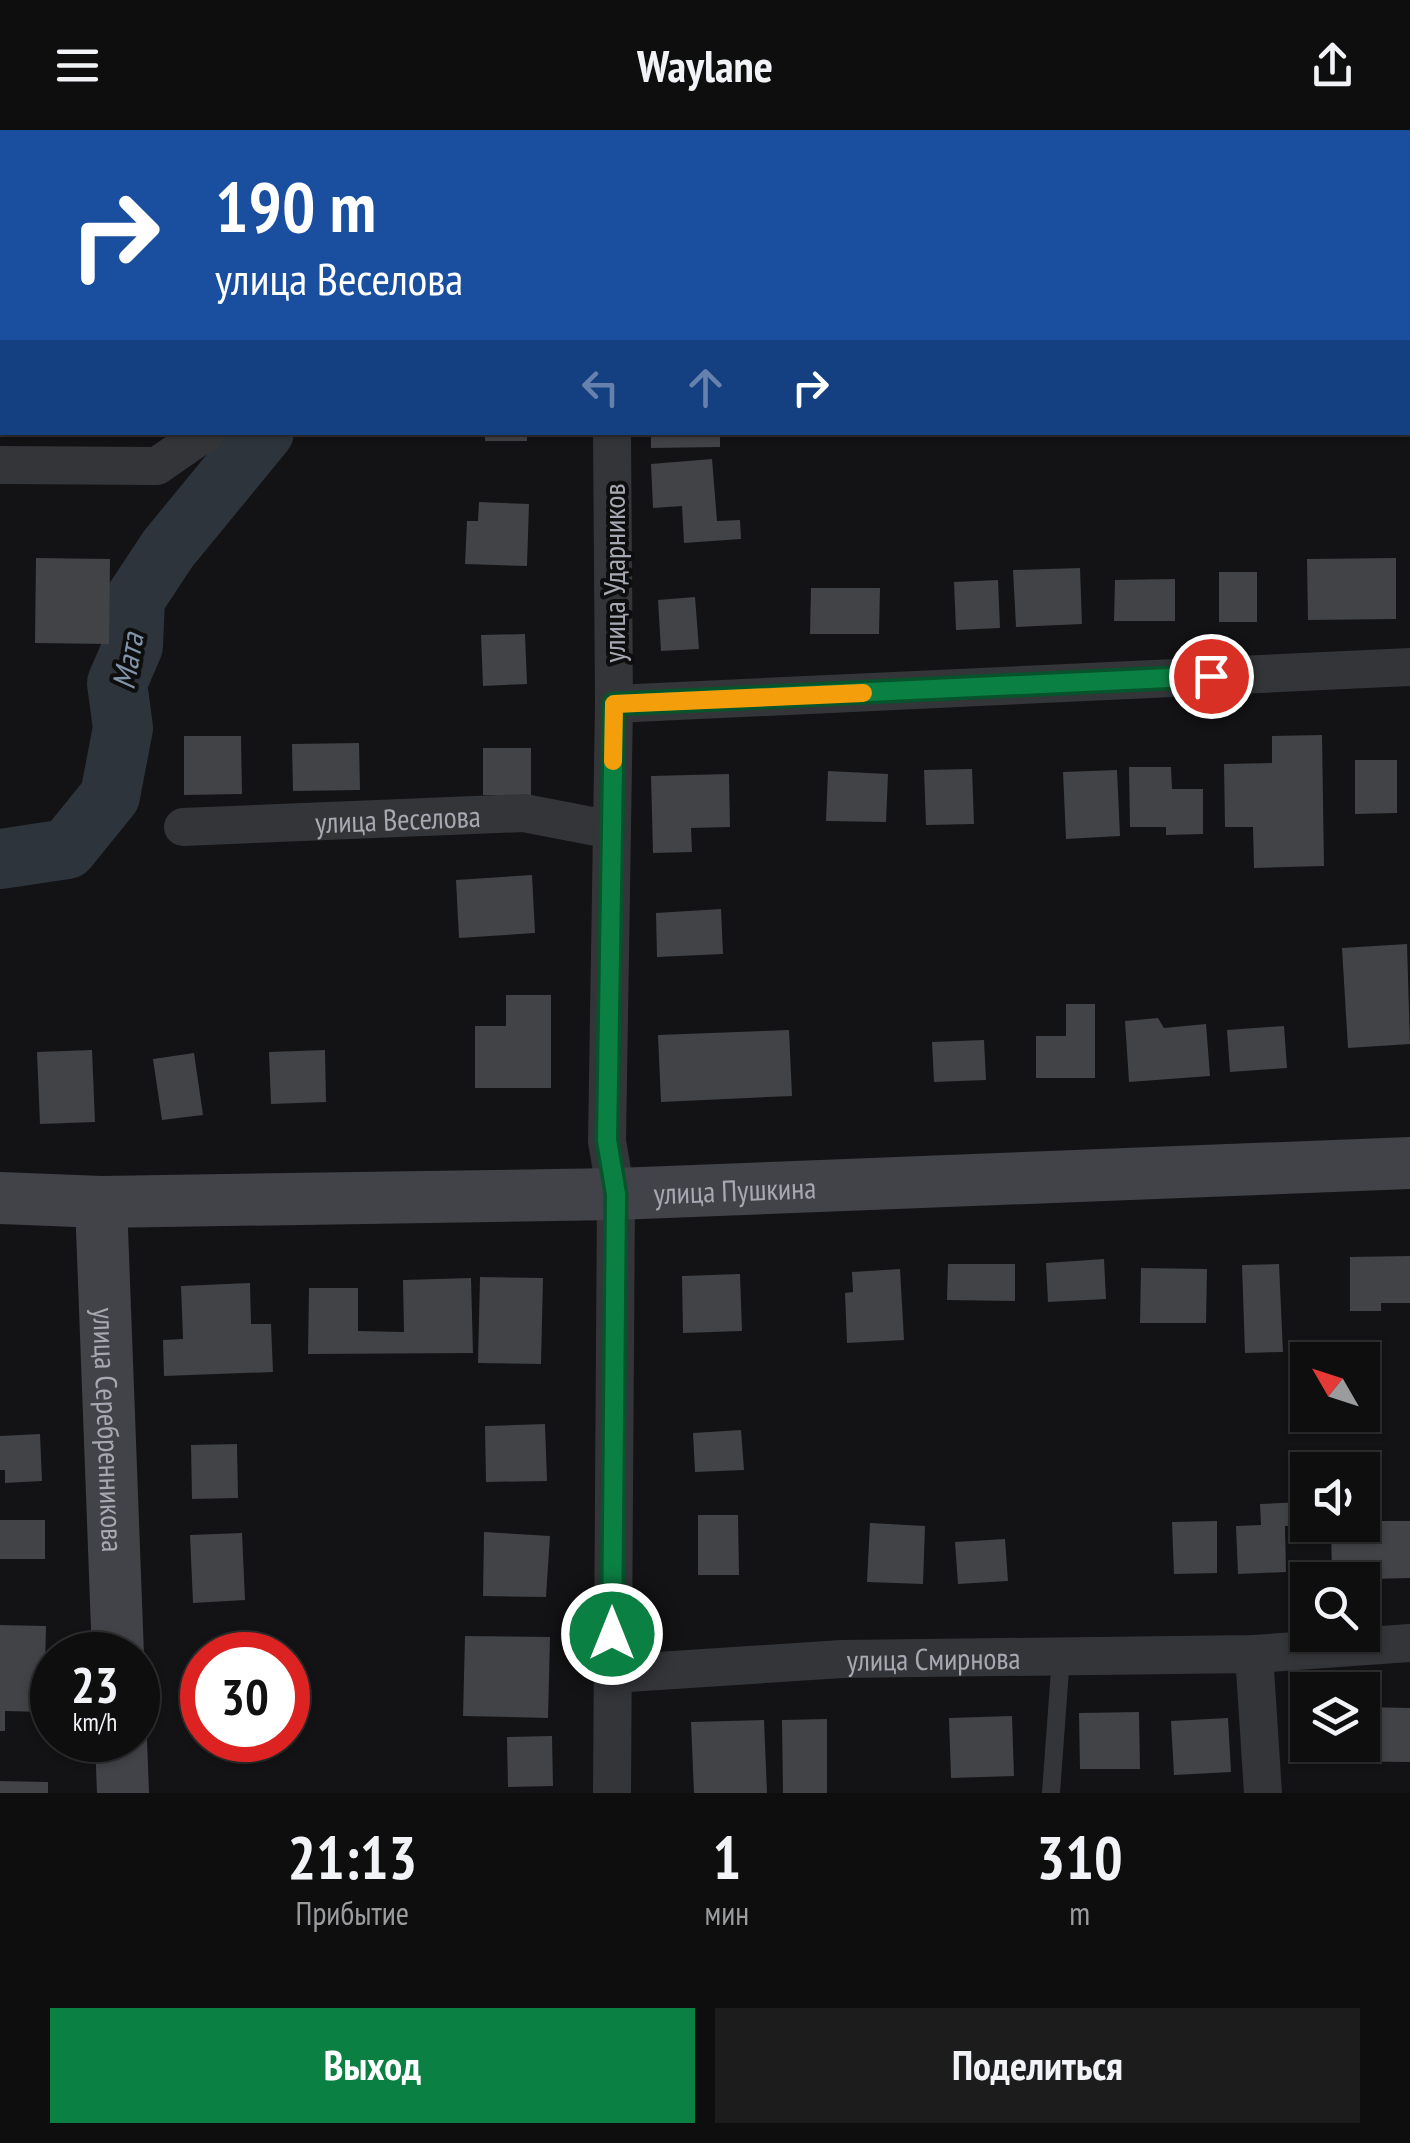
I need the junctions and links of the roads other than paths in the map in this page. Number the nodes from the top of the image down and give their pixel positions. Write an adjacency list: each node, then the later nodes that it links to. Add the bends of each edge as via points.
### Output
1 (202, 435): 3 (street, via 157,466)
2 (612, 435): 5 (street, улица Ударников)
3 (0, 465)
4 (1410, 667): 5 (street)
5 (614, 704): 7 (street, улица Ударников)
6 (183, 827): 7 (street, улица Веселова, via 524,813)
7 (612, 830): 9 (street, улица Ударников, via 607,1140)
8 (1410, 1164): 9 (street, улица Пушкина)
9 (616, 1194): 11 (street, улица Пушкина); 16 (street, улица Ударников)
10 (0, 1198): 11 (street, улица Пушкина)
11 (100, 1202): 12 (street, улица Серебренникова)
12 (117, 1632)
13 (1410, 1643): 14 (street, улица Смирнова)
14 (1254, 1654): 15 (street, улица Смирнова); 21 (street)
15 (1061, 1656): 16 (street, улица Смирнова, via 842,1659); 20 (lane)
16 (612, 1674): 19 (street, улица Ударников)
17 (122, 1762): 18 (street)
18 (123, 1793)
19 (612, 1793)
20 (1051, 1793)
21 (1264, 1793)

